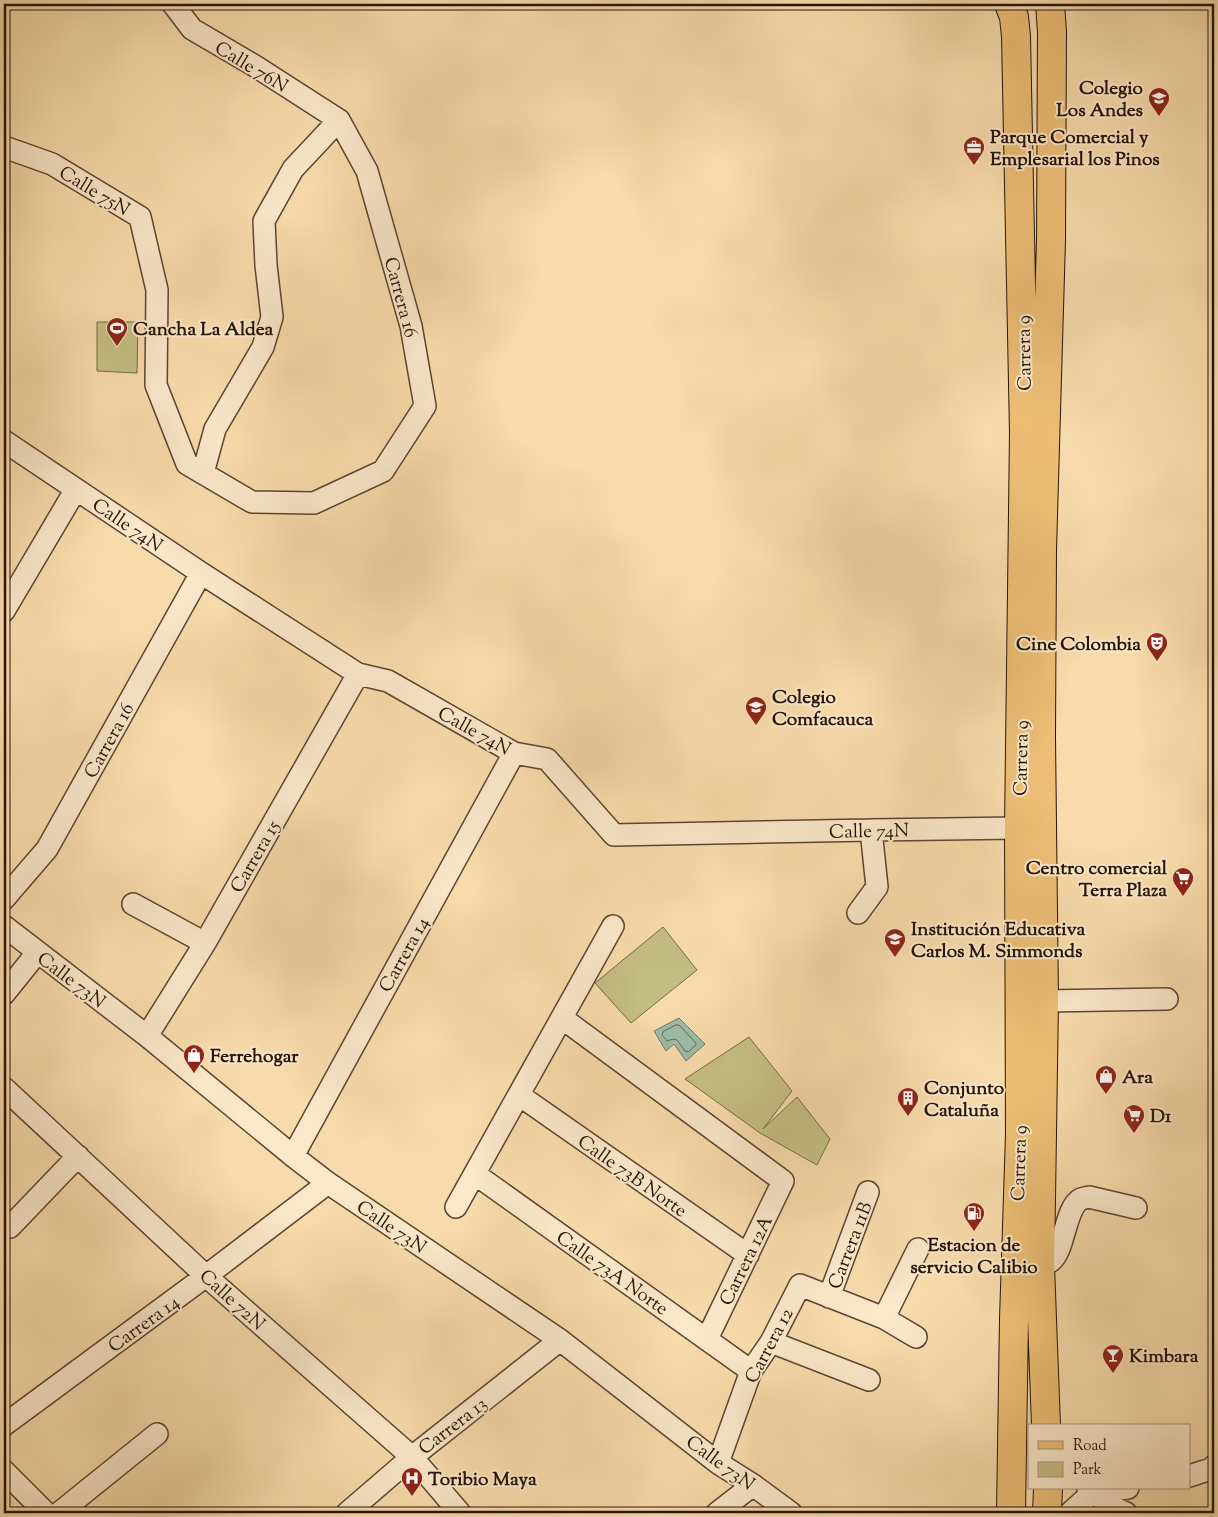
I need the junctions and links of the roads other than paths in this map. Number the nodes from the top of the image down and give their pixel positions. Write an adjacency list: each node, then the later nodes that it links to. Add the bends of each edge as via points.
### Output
1 (173, 4): 4 (street, Calle 76N, via 192,29)
2 (1009, 4): 14 (main road, Carrera 9, via 1016,36 1024,433)
3 (1050, 4): 25 (main road, Carrera 9, via 1051,240 1041,736)
4 (339, 120): 7 (street, Carrera 16, via 367,171 411,326 425,406); 8 (street, via 293,169 264,221 272,316 263,347 215,430)
5 (4, 147): 8 (street, Calle 75N, via 52,164 140,217 157,290 156,385 188,464)
6 (4, 441): 9 (street, Calle 74N)
7 (384, 471): 8 (street, Calle 75N, via 314,503 252,502)
8 (203, 473)
9 (76, 489): 10 (street, Calle 74N); 11 (street)
10 (201, 573): 12 (street, Calle 74N); 16 (street, Carrera 16, via 47,849)
11 (4, 611)
12 (358, 674): 13 (street, Calle 74N, via 388,681); 21 (street, Carrera 15)
13 (514, 753): 15 (street, Calle 74N, via 547,759 614,834); 31 (street, Carrera 14)
14 (1019, 828): 15 (street, Calle 74N); 67 (main road, Carrera 9, via 1020,1134)
15 (871, 830): 18 (street, via 877,887)
16 (4, 899)
17 (133, 904): 21 (street)
18 (858, 913)
19 (4, 926): 22 (street, Calle 73N)
20 (613, 926): 26 (street)
21 (205, 942): 27 (street, Carrera 15)
22 (38, 953): 23 (street); 27 (street, Calle 73N)
23 (4, 994)
24 (1167, 999): 25 (street)
25 (1044, 1001): 40 (main road, Carrera 9)
26 (562, 1018): 29 (street); 39 (street, Carrera 12A, via 783,1182)
27 (147, 1036): 31 (street, Calle 73N)
28 (4, 1088): 30 (street, Calle 72N)
29 (519, 1095): 32 (street); 39 (street, Calle 73B Norte)
30 (78, 1156): 37 (street); 41 (street, Calle 72N)
31 (293, 1156): 33 (street, Calle 73N)
32 (475, 1174): 35 (street); 45 (street, Calle 73A Norte)
33 (328, 1183): 41 (street, Carrera 14); 46 (street, Calle 73N)
34 (868, 1192): 42 (street, Carrera 11B)
35 (456, 1207)
36 (1136, 1208): 40 (street, via 1089,1197 1081,1199 1075,1203 1058,1253 1051,1262)
37 (10, 1227)
38 (918, 1249): 43 (street)
39 (748, 1255): 45 (street, Carrera 12A)
40 (1040, 1265): 50 (main road, Carrera 9)
41 (206, 1276): 51 (street, Carrera 14); 53 (street, Calle 72N)
42 (829, 1297): 43 (street); 47 (street, Carrera 12, via 800,1285)
43 (884, 1318): 44 (street)
44 (916, 1337)
45 (707, 1339): 48 (street, Calle 73A Norte)
46 (560, 1340): 53 (street, Carrera 13); 54 (street, Calle 73N)
47 (771, 1342): 48 (street, Carrera 12); 49 (street)
48 (750, 1371): 54 (street, Carrera 12)
49 (869, 1380)
50 (1046, 1424)
51 (4, 1425)
52 (157, 1434): 62 (street)
53 (412, 1457): 63 (street, Carrera 13); 64 (street, Calle 72N)
54 (718, 1462): 58 (street, Calle 73N)
55 (1214, 1466): 57 (street)
56 (4, 1471): 61 (street)
57 (1190, 1476)
58 (753, 1485): 65 (street); 66 (street, Calle 73N)
59 (1048, 1490): 68 (main road)
60 (1090, 1490): 69 (street); 70 (street)
61 (46, 1513)
62 (59, 1513)
63 (347, 1513)
64 (460, 1513)
65 (717, 1513)
66 (791, 1513)
67 (1010, 1513)
68 (1047, 1513)
69 (1070, 1513)
70 (1126, 1513)

